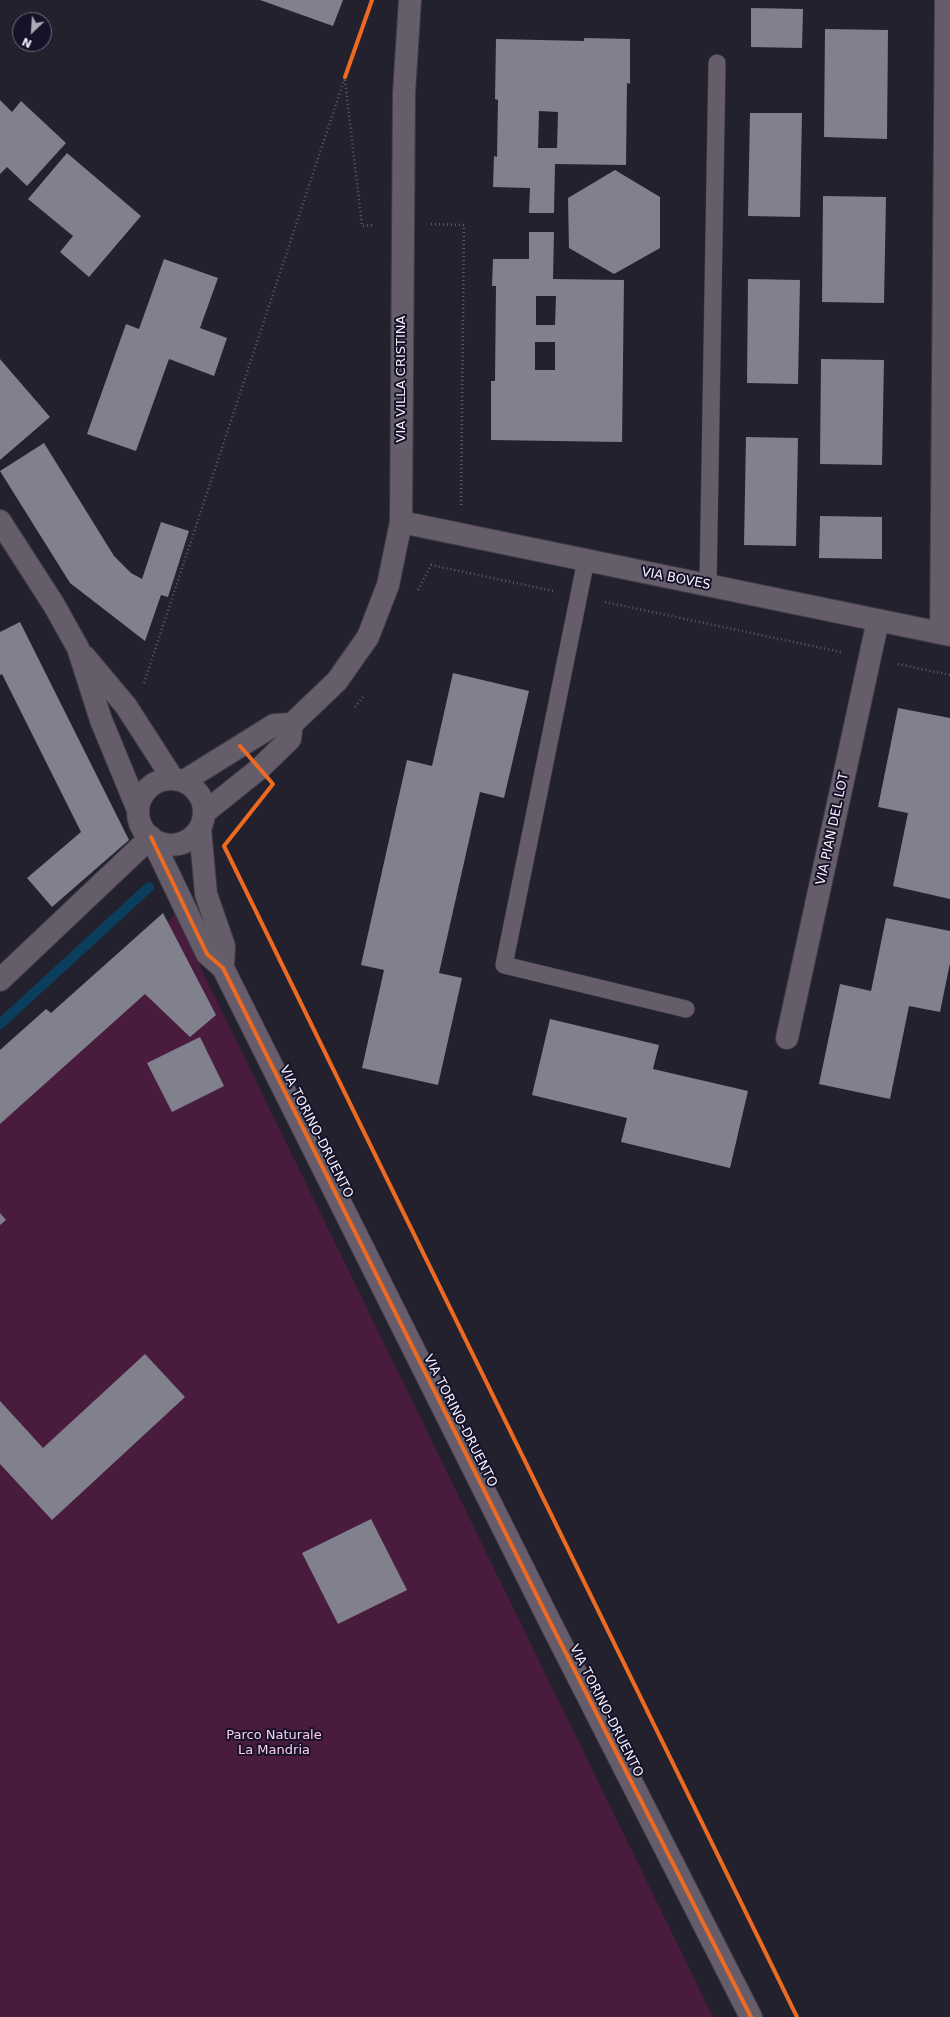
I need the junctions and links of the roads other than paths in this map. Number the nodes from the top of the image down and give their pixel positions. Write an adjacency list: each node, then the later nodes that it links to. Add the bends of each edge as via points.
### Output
1 (410, 0): 5 (street, VIA VILLA CRISTINA, via 404,93)
2 (946, 0): 9 (street)
3 (717, 64): 7 (lane)
4 (0, 521): 10 (street, via 54,605)
5 (401, 522): 6 (street, VIA BOVES); 11 (street, VIA VILLA CRISTINA, via 388,585 368,637 336,681)
6 (586, 560): 7 (street, VIA BOVES); 18 (lane, via 504,965)
7 (708, 585): 8 (street, VIA BOVES)
8 (878, 620): 9 (street, VIA BOVES); 19 (street, VIA PIAN DEL LOT)
9 (946, 634)
10 (78, 648): 12 (street, via 126,706); 13 (street, via 101,720)
11 (292, 724): 12 (street, via 274,725); 14 (street, VIA VILLA CRISTINA, via 290,739)
12 (179, 780): 13 (street, via 153,783 143,795); 14 (street, via 192,787 200,796)
13 (138, 810): 15 (street, via 141,825)
14 (202, 820): 15 (street, via 192,836 182,842 160,843); 16 (street, VIA TORINO-DRUENTO, via 206,894 224,946)
15 (151, 837): 16 (street, VIA TORINO-DRUENTO, via 207,954); 17 (street)
16 (223, 968): 20 (street, VIA TORINO-DRUENTO)
17 (0, 980)
18 (686, 1009)
19 (787, 1038)
20 (751, 2017)

